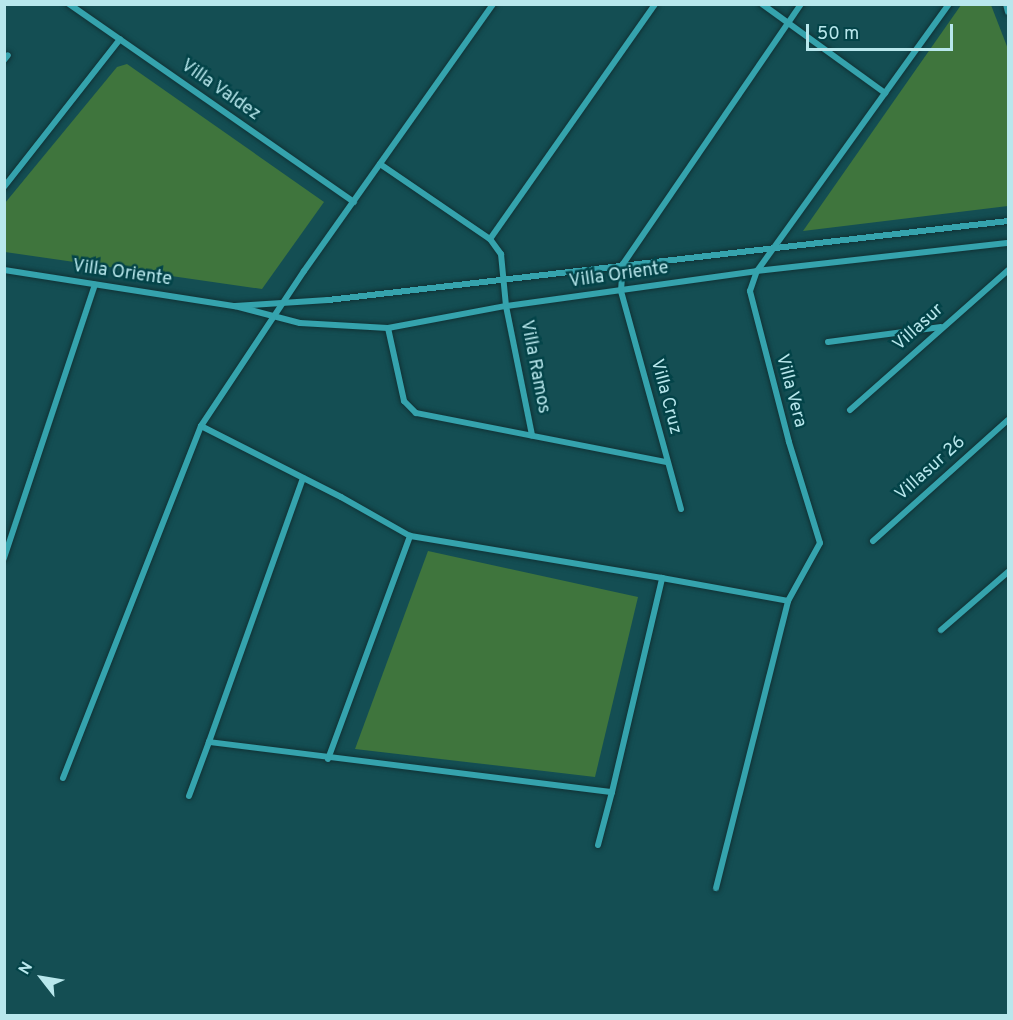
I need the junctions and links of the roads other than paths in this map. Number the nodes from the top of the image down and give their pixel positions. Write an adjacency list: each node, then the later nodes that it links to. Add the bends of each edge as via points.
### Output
1 (69, 4): 10 (street, Villa Valdez)
2 (493, 4): 12 (street)
3 (655, 4): 16 (street)
4 (762, 4): 9 (street)
5 (801, 4): 9 (street)
6 (949, 4): 11 (street, Villa Vera)
7 (1006, 4): 8 (street)
8 (1008, 12)
9 (788, 23): 11 (street); 19 (street)
10 (120, 39): 13 (street); 14 (street, Villa Valdez)
11 (885, 93): 18 (street, Villa Vera)
12 (380, 164): 14 (street); 16 (street)
13 (4, 187)
14 (354, 202): 26 (street)
15 (1008, 221): 18 (street, Villa Oriente)
16 (490, 239): 23 (street, Villa Ramos, via 501,254)
17 (1008, 243): 22 (street, Villa Oriente)
18 (773, 250): 19 (street, Villa Oriente); 22 (street, Villa Vera)
19 (623, 264): 23 (street, Villa Oriente); 25 (street, Villa Cruz)
20 (4, 270): 24 (street, Villa Oriente)
21 (1008, 270): 30 (street, Villasur)
22 (757, 271): 25 (street, Villa Oriente); 45 (street, Villa Vera, via 750,291 751,305 820,543)
23 (504, 277): 26 (street, Villa Oriente); 28 (street, Villa Ramos)
24 (95, 285): 27 (street, Villa Oriente); 42 (street)
25 (621, 291): 28 (street, Villa Oriente); 37 (street, Villa Cruz)
26 (281, 305): 27 (street, Villa Oriente); 29 (street)
27 (235, 306): 29 (street, Villa Oriente)
28 (506, 306): 31 (street, Villa Oriente); 36 (street, Villa Ramos)
29 (272, 318): 31 (street, Villa Oriente); 35 (street)
30 (942, 327): 32 (street); 33 (street, Villasur)
31 (388, 328): 36 (street, via 404,401 411,410)
32 (828, 342)
33 (850, 411)
34 (1008, 420): 41 (street, Villasur 26)
35 (201, 426): 38 (street); 49 (street)
36 (532, 435): 37 (street)
37 (666, 462): 39 (street, Villa Cruz)
38 (303, 478): 40 (street); 47 (street)
39 (681, 509)
40 (410, 536): 44 (street); 48 (street)
41 (873, 541)
42 (4, 558)
43 (1008, 572): 46 (street)
44 (662, 578): 45 (street); 50 (street)
45 (788, 601): 53 (street)
46 (941, 630)
47 (209, 742): 48 (street); 51 (street)
48 (328, 759): 50 (street)
49 (63, 778)
50 (612, 792): 52 (street)
51 (189, 796)
52 (598, 845)
53 (716, 888)

